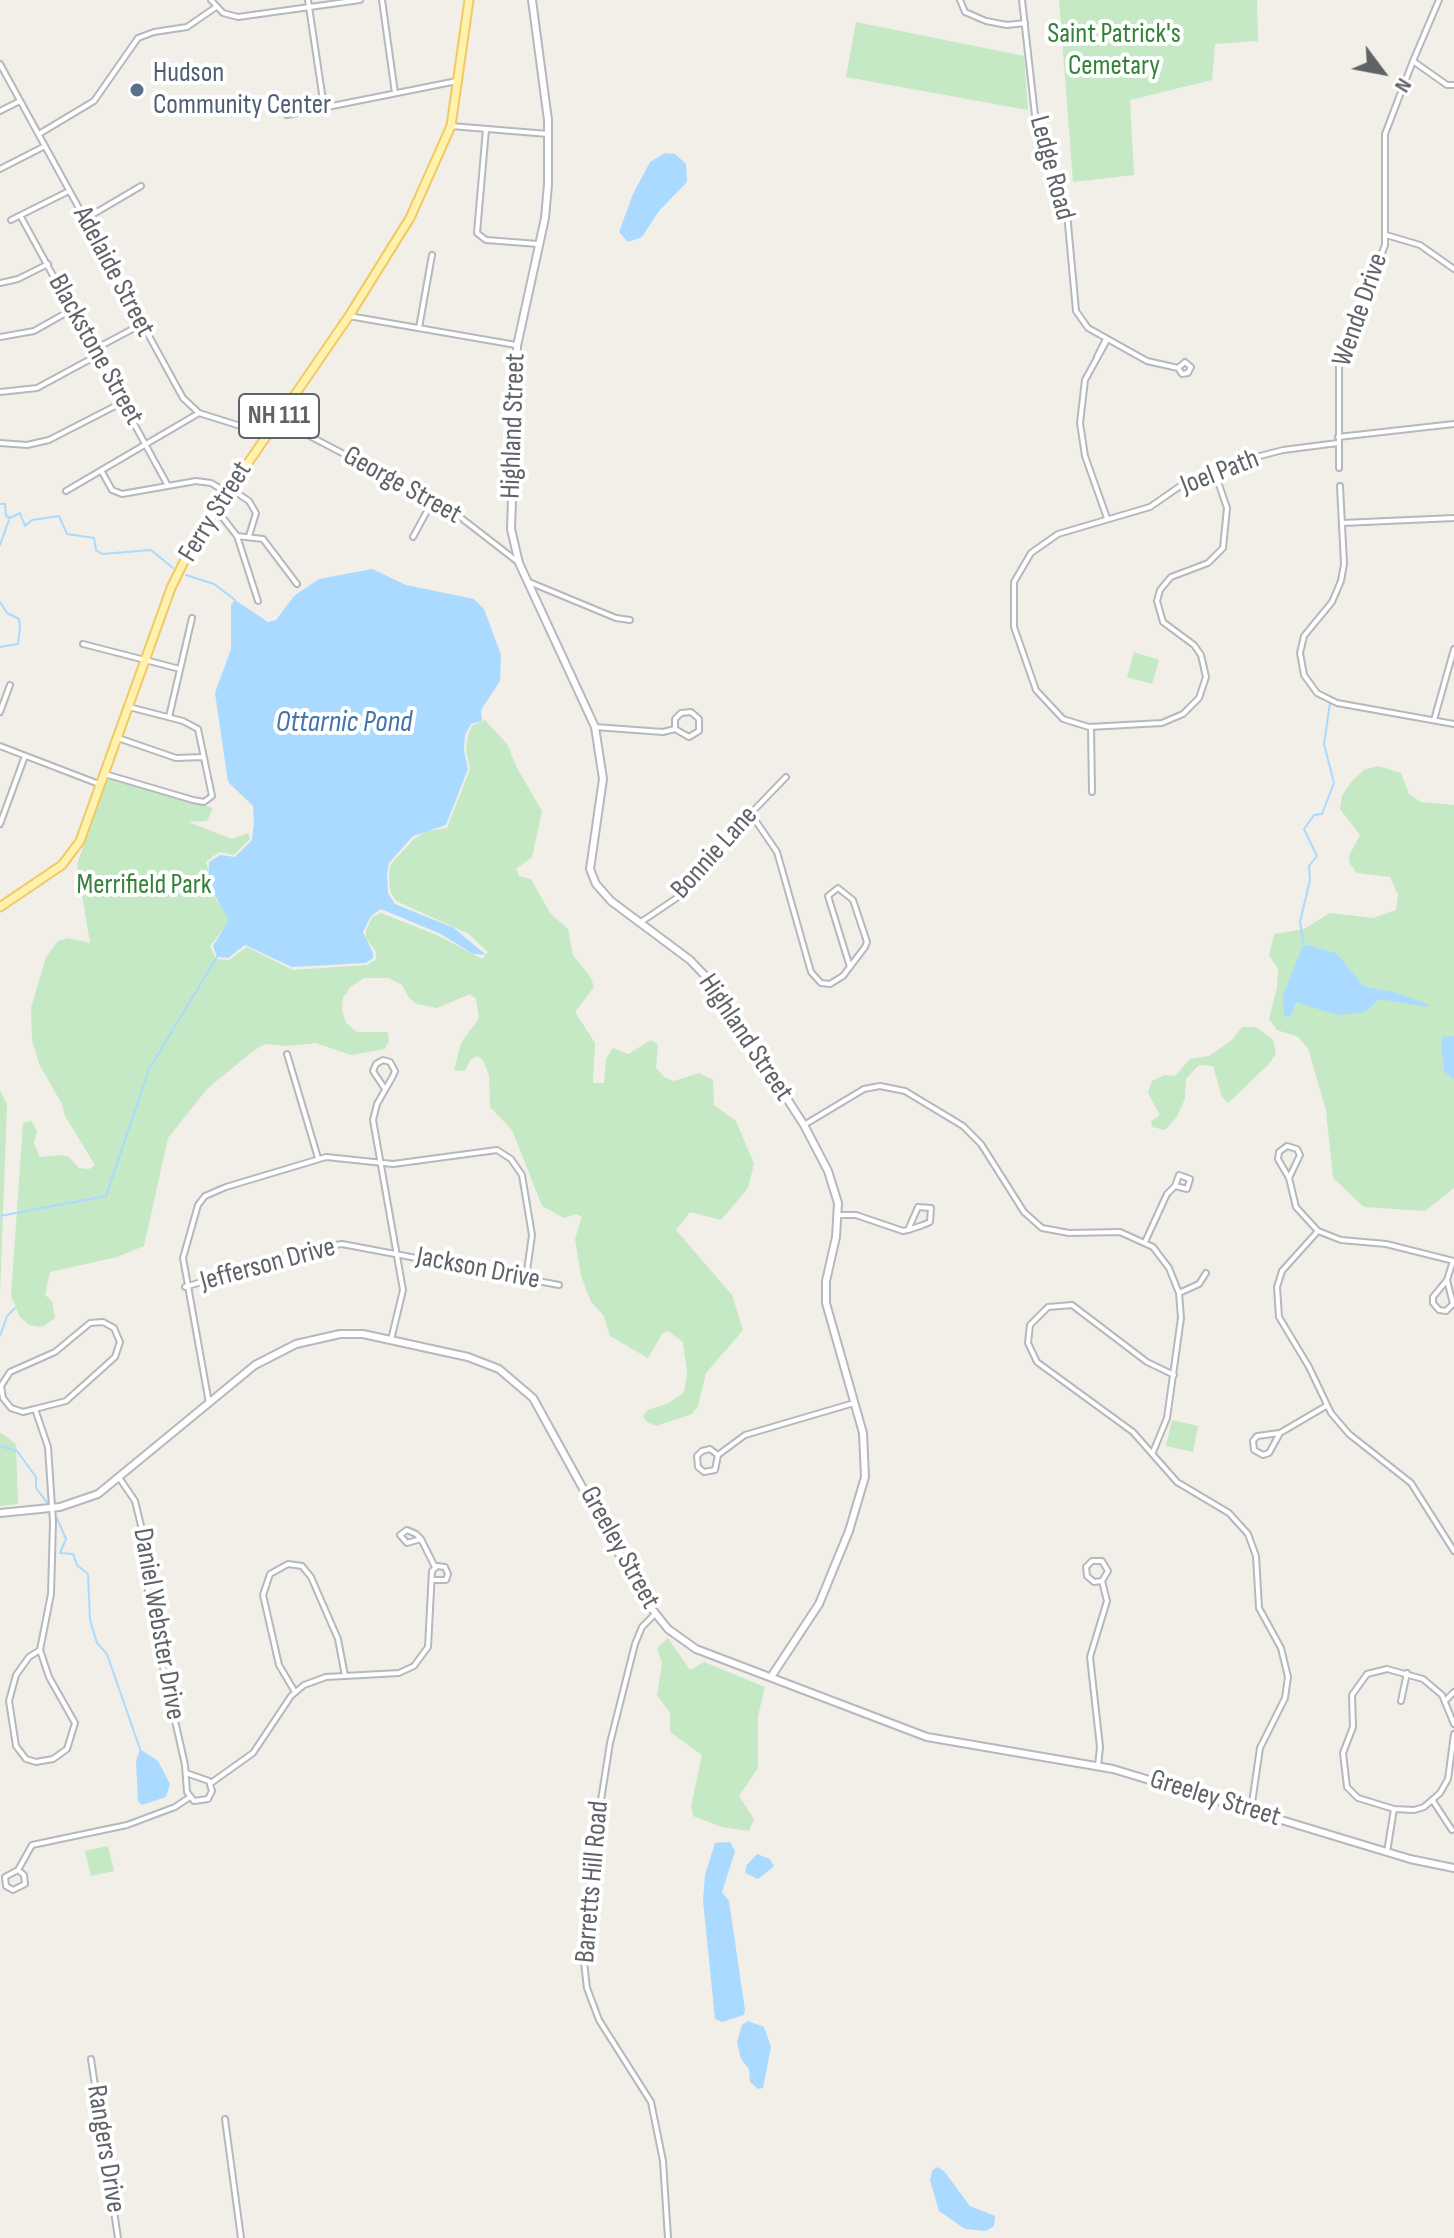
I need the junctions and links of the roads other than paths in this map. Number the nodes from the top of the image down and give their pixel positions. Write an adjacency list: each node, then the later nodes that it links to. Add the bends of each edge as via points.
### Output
1 (211, 0): 10 (street)
2 (308, 0): 11 (street)
3 (360, 0): 11 (street)
4 (382, 0): 17 (street)
5 (469, 0): 15 (main road, Ferry Street / NH 111)
6 (532, 0): 25 (street, Highland Street)
7 (960, 0): 12 (street, via 965,12 997,24)
8 (1022, 0): 12 (street, Ledge Road)
9 (1439, 0): 13 (street, Wende Drive)
10 (216, 7): 11 (street, via 238,17); 24 (street, via 187,27 138,38 94,101)
11 (308, 8): 19 (street)
12 (1025, 23): 44 (street, Ledge Road, via 1036,124 1066,202 1074,304 1084,325)
13 (1413, 61): 16 (street); 33 (street, Wende Drive, via 1385,134)
14 (0, 64): 18 (street, Adelaide Street)
15 (457, 81): 17 (street); 22 (main road, Ferry Street / NH 111)
16 (1454, 85)
17 (395, 93): 19 (street)
18 (20, 101): 20 (street); 24 (street, Adelaide Street)
19 (324, 107): 21 (street)
20 (0, 111)
21 (287, 115)
22 (451, 126): 23 (street); 40 (main road, Ferry Street / NH 111, via 410,218)
23 (486, 129): 25 (street); 34 (street, via 477,233 486,240)
24 (39, 134): 26 (street, Adelaide Street)
25 (549, 134): 34 (street, Highland Street, via 547,201)
26 (45, 146): 27 (street); 29 (street, Adelaide Street)
27 (0, 169)
28 (141, 186): 31 (street)
29 (69, 191): 30 (street); 31 (street, Adelaide Street)
30 (21, 217): 32 (street); 36 (street, Blackstone Street)
31 (85, 219): 41 (street, Adelaide Street)
32 (11, 220)
33 (1386, 235): 37 (street, via 1420,245); 55 (street, Wende Drive, via 1339,366)
34 (538, 244): 45 (street, Highland Street)
35 (432, 255): 42 (street)
36 (48, 264): 38 (street); 39 (street, Blackstone Street)
37 (1454, 269)
38 (0, 283)
39 (73, 309): 43 (street, via 34,331); 46 (street, Blackstone Street)
40 (349, 316): 42 (street); 52 (main road, Ferry Street / NH 111)
41 (142, 324): 46 (street); 51 (street, Adelaide Street, via 176,388)
42 (419, 328): 45 (street)
43 (0, 337)
44 (1107, 340): 48 (street, Ledge Road, via 1153,363); 68 (street, via 1085,380 1080,423 1085,456)
45 (517, 346): 74 (street, Highland Street, via 510,492)
46 (95, 349): 47 (street, Blackstone Street)
47 (98, 355): 49 (street, via 37,388); 50 (street, Blackstone Street)
48 (1178, 368)
49 (0, 392)
50 (123, 402): 56 (street, via 49,440); 58 (street, Blackstone Street)
51 (199, 413): 54 (street); 58 (street)
52 (277, 419): 54 (main road, Ferry Street / NH 111); 66 (street, George Street)
53 (1454, 424): 55 (street)
54 (266, 434): 64 (main road, Ferry Street / NH 111)
55 (1338, 437): 57 (street, Wende Drive)
56 (0, 443)
57 (1338, 443): 59 (street, Wende Drive); 60 (street, Joel Path, via 1283,450)
58 (146, 444): 61 (street); 62 (street, Blackstone Street)
59 (1339, 468)
60 (1214, 470): 68 (street, Joel Path, via 1150,507); 91 (street, via 1227,508 1223,548 1208,563 1171,577 1157,601 1163,622 1201,655 1204,688 1192,707 1162,723)
61 (102, 472): 62 (street, via 112,490 122,494); 65 (street)
62 (167, 484): 64 (street, via 206,481)
63 (1340, 486): 70 (street)
64 (227, 490): 67 (main road, Ferry Street / NH 111); 72 (street, via 254,507)
65 (66, 491)
66 (433, 500): 73 (street); 74 (street, George Street)
67 (215, 507): 71 (street); 82 (main road, Ferry Street / NH 111, via 181,566)
68 (1107, 518): 91 (street, Joel Path, via 1039,546 1018,572 1012,593 1014,627 1036,690 1063,719)
69 (1454, 518): 70 (street)
70 (1342, 523): 88 (street, via 1341,581 1332,602 1304,636 1304,675 1331,702)
71 (237, 536): 72 (street); 77 (street)
72 (249, 536): 76 (street, via 263,539)
73 (413, 537)
74 (519, 563): 75 (street, Highland Street)
75 (529, 582): 79 (street); 90 (street, Highland Street)
76 (297, 584)
77 (258, 601)
78 (192, 618): 83 (street)
79 (630, 620)
80 (83, 644): 82 (street)
81 (1454, 649): 88 (street)
82 (146, 658): 83 (street); 85 (main road, Ferry Street / NH 111)
83 (180, 669): 87 (street)
84 (10, 685): 86 (street)
85 (129, 707): 87 (street); 93 (main road, Ferry Street / NH 111)
86 (0, 712)
87 (169, 717): 96 (street, via 198,729)
88 (1434, 721): 89 (street)
89 (1454, 724)
90 (595, 727): 92 (street); 104 (street, Highland Street, via 603,779 590,869 603,893)
91 (1091, 727): 100 (street)
92 (675, 729): 92 (street, via 683,737 693,736 699,719 691,712 681,713)
93 (118, 738): 96 (street, via 176,758); 97 (main road, Ferry Street / NH 111)
94 (0, 746): 95 (street)
95 (25, 756): 99 (street); 102 (street)
96 (203, 757): 97 (street, via 209,800)
97 (105, 774): 99 (main road, Ferry Street / NH 111)
98 (786, 777): 101 (street, Bonnie Lane)
99 (101, 785): 103 (main road, Ferry Street / NH 111, via 83,834 62,865)
100 (1092, 792)
101 (751, 814): 104 (street, Bonnie Lane, via 684,893); 105 (street, via 777,852 811,972 830,984)
102 (0, 824)
103 (0, 907)
104 (639, 923): 108 (street, Highland Street, via 713,984)
105 (850, 967): 105 (street, via 865,947 866,936 853,900 838,888 829,900)
106 (287, 1054): 109 (street)
107 (385, 1089): 107 (street, via 373,1071 383,1060 395,1068); 110 (street, via 373,1115)
108 (804, 1125): 113 (street, Highland Street, via 834,1187); 116 (street, via 864,1089 896,1088 963,1126 981,1144 1024,1212 1042,1228 1120,1232)
109 (318, 1158): 110 (street); 123 (street, via 201,1200 183,1252)
110 (381, 1162): 117 (street); 120 (street, via 493,1149 511,1159 522,1175 532,1235)
111 (1289, 1178): 111 (street, via 1278,1155 1287,1146 1300,1155); 115 (street, via 1296,1207)
112 (1175, 1186): 116 (street)
113 (838, 1215): 114 (street); 128 (street, Highland Street, via 826,1303)
114 (908, 1230): 114 (street, via 918,1207 931,1208 930,1222)
115 (1318, 1231): 118 (street); 129 (street, via 1282,1271 1277,1302 1283,1325)
116 (1145, 1242): 124 (street, via 1163,1257)
117 (397, 1253): 120 (street, Jackson Drive); 123 (street, Jefferson Drive, via 331,1245); 125 (street, via 403,1290)
118 (1454, 1261): 121 (street)
119 (1206, 1273): 124 (street, via 1199,1284)
120 (526, 1278): 122 (street, Jackson Drive)
121 (1447, 1280): 121 (street, via 1433,1297 1439,1310 1453,1304)
122 (559, 1285)
123 (185, 1287): 127 (street)
124 (1179, 1293): 126 (street)
125 (391, 1340): 127 (street, Greeley Street, via 351,1333 296,1344 265,1358); 142 (street, Greeley Street, via 478,1360 525,1390)
126 (1174, 1375): 132 (street, via 1165,1428); 132 (street, via 1147,1362 1072,1305 1048,1307 1030,1325 1028,1343 1037,1362)
127 (209, 1403): 134 (street, Greeley Street)
128 (854, 1403): 133 (street, via 745,1435); 146 (street, Highland Street, via 865,1455 860,1499 819,1604)
129 (1327, 1406): 131 (street); 138 (street, via 1349,1434 1411,1483)
130 (35, 1409): 130 (street, via 68,1399 113,1359 120,1345 114,1328 90,1323 59,1350 7,1374 1,1389 6,1404 19,1411); 135 (street, via 48,1447)
131 (1280, 1433): 131 (street, via 1269,1453 1254,1450 1257,1436)
132 (1153, 1452): 159 (street, via 1177,1482 1229,1513 1248,1534 1256,1556 1261,1616 1285,1657 1285,1698 1260,1748)
133 (718, 1455): 133 (street, via 702,1451 698,1467 712,1472 720,1463)
134 (120, 1479): 135 (street, Greeley Street, via 92,1497); 154 (street, Daniel Webster Drive, via 135,1501 144,1538 151,1615)
135 (51, 1509): 136 (street, Greeley Street); 143 (street, via 51,1594)
136 (0, 1513)
137 (421, 1539): 137 (street, via 409,1530 400,1535 405,1543); 139 (street)
138 (1454, 1551)
139 (435, 1567): 140 (street); 140 (street, via 443,1566 448,1574 442,1582)
140 (434, 1580): 145 (street, via 428,1647 417,1664 403,1673)
141 (1102, 1581): 141 (street, via 1087,1576 1092,1561 1107,1567); 153 (street, via 1107,1601 1090,1663)
142 (655, 1614): 146 (street, Greeley Street, via 696,1649); 168 (street, Barretts Hill Road, via 635,1644 605,1764 583,1954 595,2010 651,2102 663,2161)
143 (40, 1650): 143 (street, via 75,1729 63,1753 36,1762 16,1746 9,1701 22,1665)
144 (1407, 1673): 149 (street, via 1428,1682); 150 (street); 158 (street, via 1378,1669 1357,1683 1353,1727 1343,1753 1344,1780 1351,1793)
145 (345, 1676): 147 (street, via 313,1680); 147 (street, via 340,1646 311,1577 302,1566 288,1564 270,1574 263,1595 279,1665)
146 (771, 1677): 153 (street, Greeley Street, via 949,1743)
147 (295, 1692): 155 (street, via 253,1753)
148 (1454, 1692): 149 (street)
149 (1446, 1700): 151 (street)
150 (1401, 1701)
151 (1454, 1724)
152 (1454, 1734): 157 (street, via 1448,1779)
153 (1098, 1766): 159 (street, Greeley Street)
154 (186, 1773): 155 (street); 156 (street, Daniel Webster Drive)
155 (211, 1783): 156 (street, via 205,1800)
156 (190, 1797): 163 (street, via 113,1829 32,1845)
157 (1433, 1801): 158 (street, via 1414,1810); 160 (street)
158 (1394, 1809): 161 (street)
159 (1251, 1810): 161 (street, Greeley Street)
160 (1452, 1830)
161 (1387, 1852): 162 (street, Greeley Street)
162 (1454, 1868)
163 (18, 1870): 163 (street, via 5,1877 11,1890 25,1884)
164 (91, 2059): 166 (street, Rangers Drive)
165 (225, 2119): 167 (street)
166 (118, 2238)
167 (241, 2238)
168 (668, 2238)

